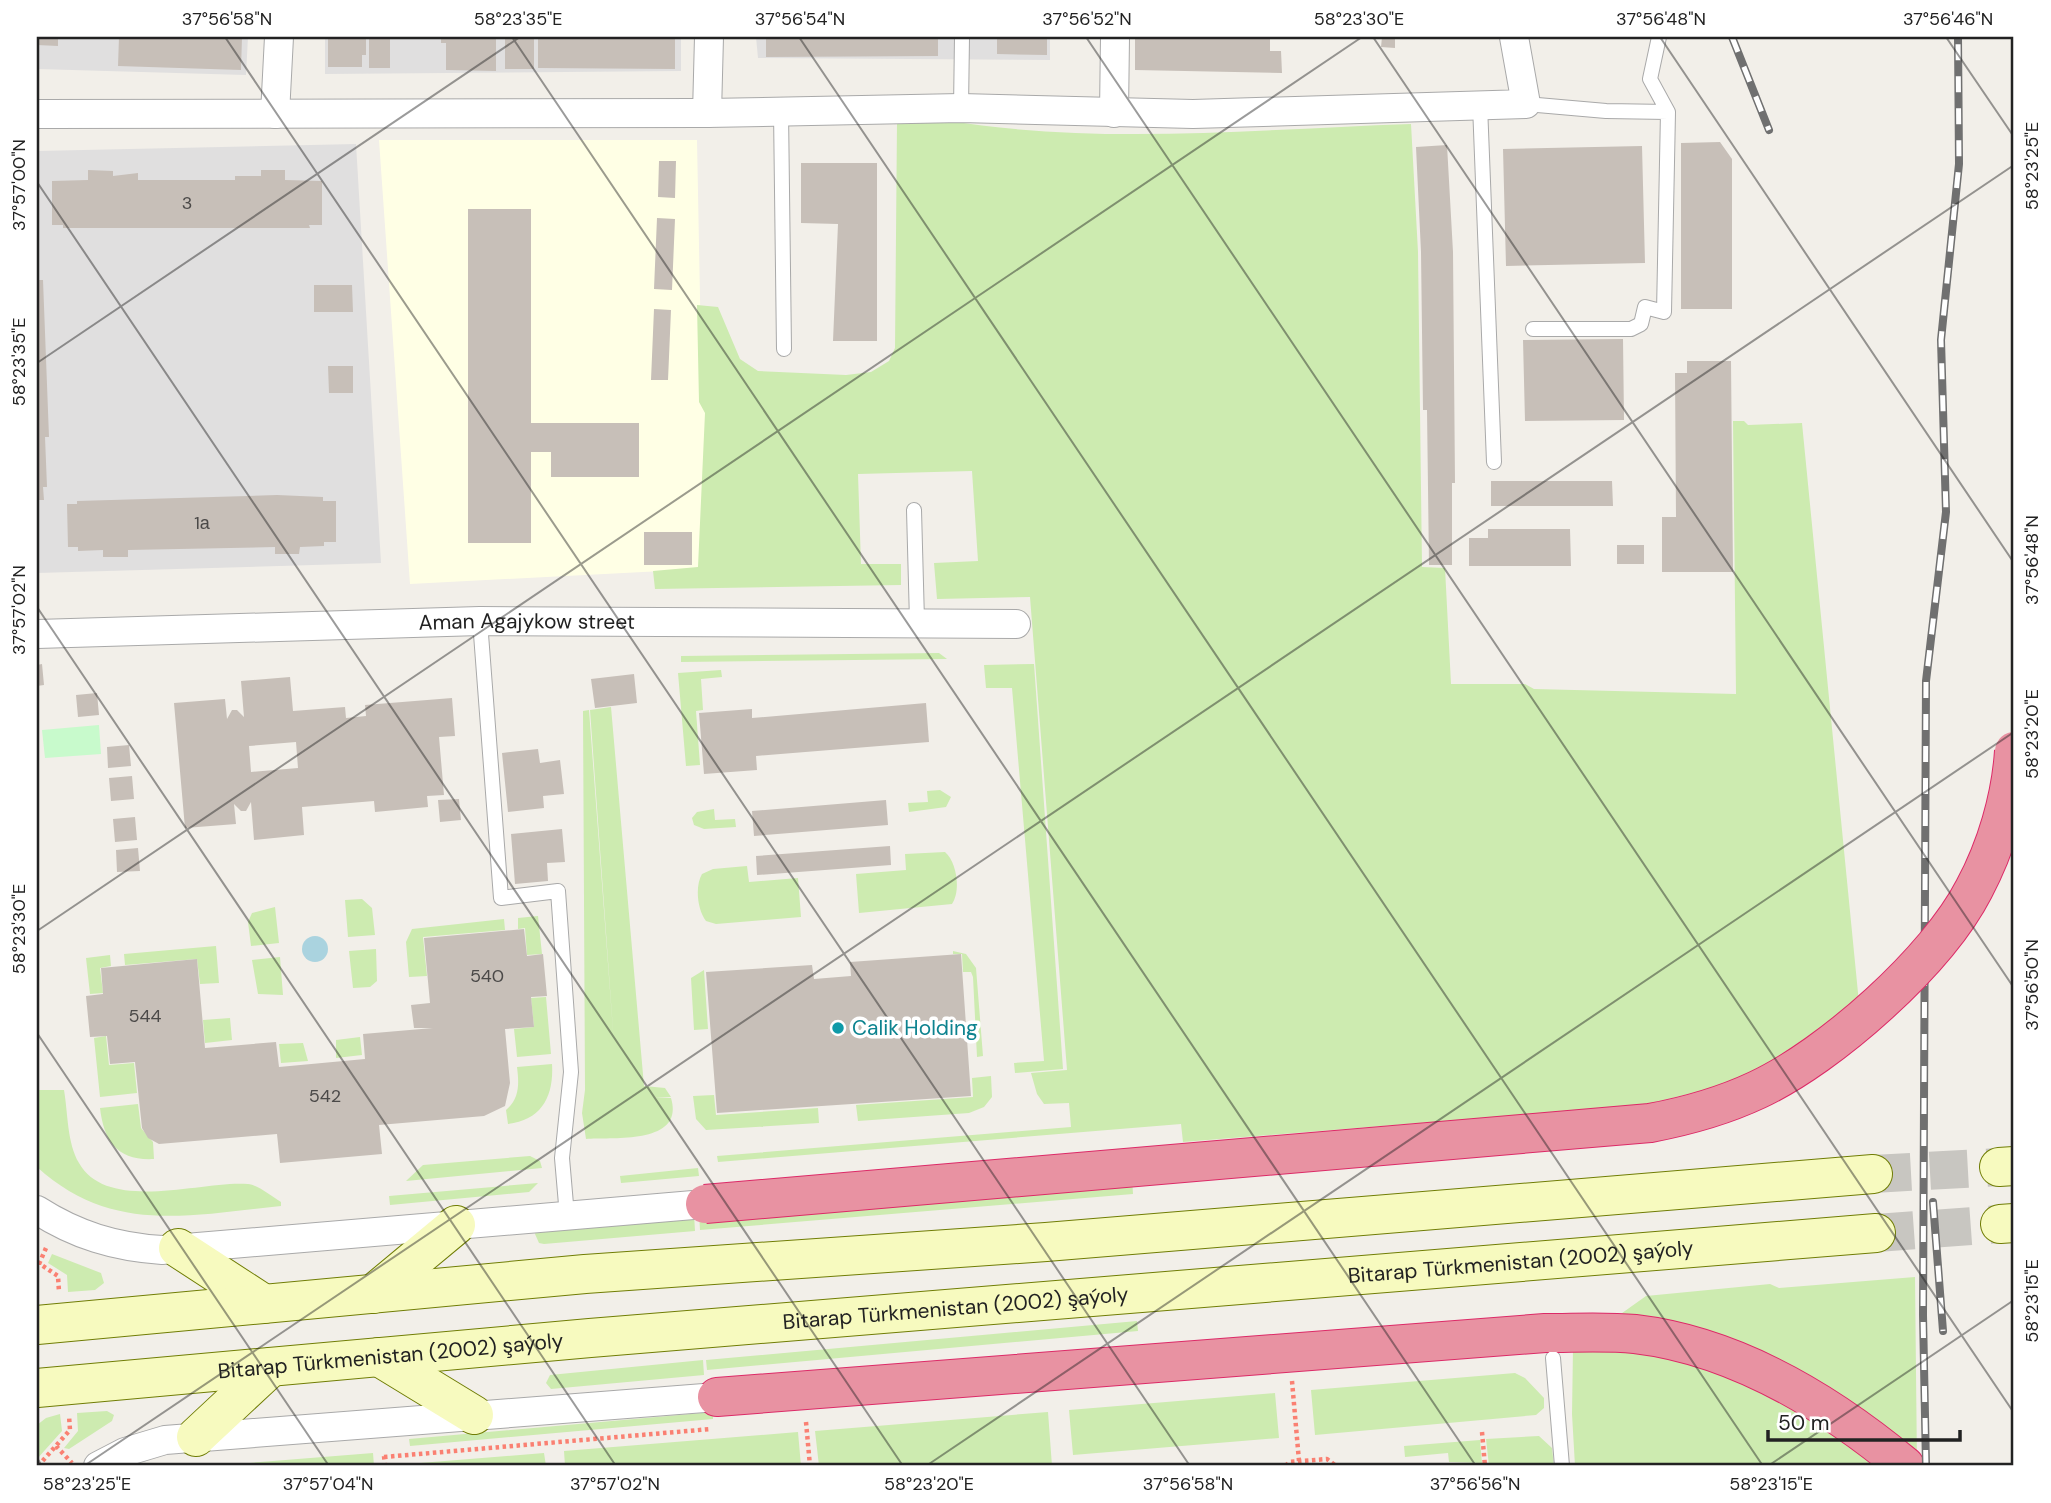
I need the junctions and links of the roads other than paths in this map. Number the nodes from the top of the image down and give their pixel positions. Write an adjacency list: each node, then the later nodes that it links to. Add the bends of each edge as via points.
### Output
1 (279, 37): 15 (street)
2 (709, 37): 12 (street)
3 (962, 37): 9 (lane)
4 (1115, 37): 13 (street)
5 (1514, 37): 7 (street)
6 (1659, 37): 11 (lane, via 1650,79)
7 (1526, 104): 8 (street); 11 (lane)
8 (1480, 105): 13 (street, via 1302,113); 18 (lane)
9 (961, 108): 10 (street); 13 (street)
10 (781, 111): 12 (street); 17 (lane)
11 (1668, 112): 16 (lane, via 1664,312 1645,307 1641,324 1631,329)
12 (707, 113): 15 (street)
13 (1114, 113)
14 (37, 114): 15 (street)
15 (275, 114)
16 (1533, 329)
17 (784, 349)
18 (1494, 462)
19 (914, 510): 21 (lane)
20 (480, 621): 21 (street, Aman Agajykow street); 23 (street, Aman Agajykow street); 28 (lane, via 501,898 558,891 571,1072 562,1158)
21 (917, 621): 22 (street, Aman Agajykow street)
22 (1017, 624)
23 (37, 634)
24 (2014, 751): 26 (highway, bridge, via 1988,860 1955,919 1908,975 1795,1070 1690,1116)
25 (1872, 1174): 32 (main road)
26 (705, 1204): 28 (street)
27 (37, 1210): 31 (street, via 83,1235 111,1244)
28 (567, 1216): 29 (street)
29 (456, 1225): 31 (street); 32 (main road)
30 (1876, 1233): 35 (main road, Bitarap Türkmenistan (2002) şaýoly)
31 (178, 1248): 33 (main road)
32 (373, 1294): 33 (main road)
33 (264, 1304): 34 (main road)
34 (37, 1325)
35 (379, 1357): 37 (main road, Bitarap Türkmenistan (2002) şaýoly); 40 (main road)
36 (1553, 1358): 43 (lane)
37 (271, 1367): 38 (main road, Bitarap Türkmenistan (2002) şaýoly); 41 (main road)
38 (37, 1388)
39 (717, 1397): 40 (street); 44 (highway, via 1545,1333 1635,1334 1706,1350 1770,1374 1824,1405)
40 (474, 1415): 41 (street)
41 (196, 1437): 42 (street, via 146,1444)
42 (98, 1466)
43 (1562, 1466)
44 (1905, 1466)

